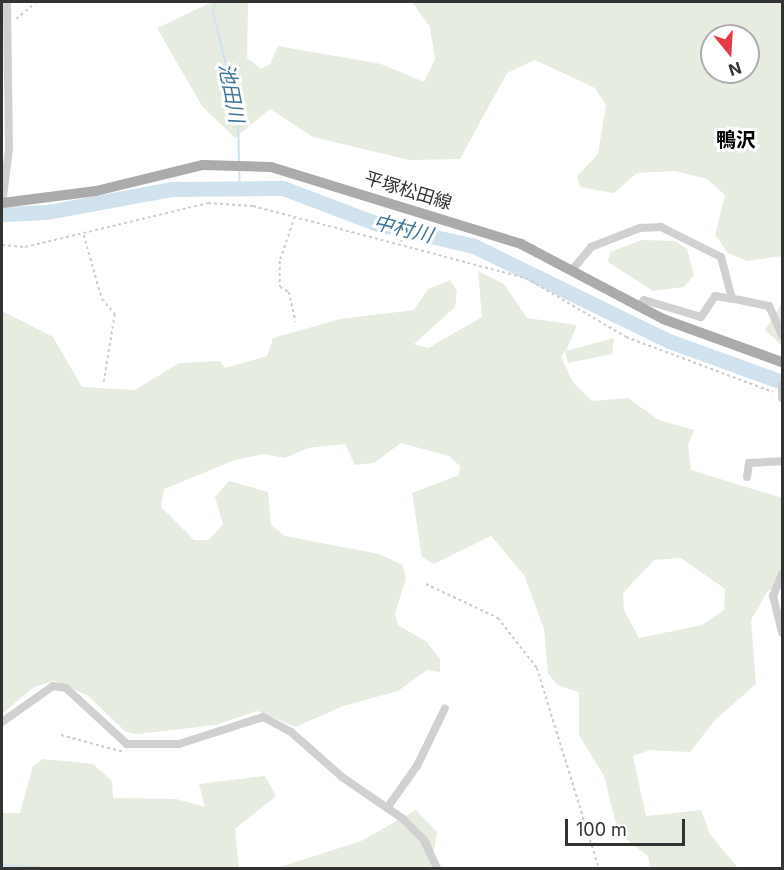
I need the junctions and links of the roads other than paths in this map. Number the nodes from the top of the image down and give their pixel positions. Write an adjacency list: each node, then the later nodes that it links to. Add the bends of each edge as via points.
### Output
1 (7, 2): 2 (street, via 9,149)
2 (2, 203): 3 (main road, 平塚松田線, via 96,191 204,165 271,167 502,237)
3 (572, 270): 4 (street, via 591,247 640,228 661,227 721,257); 5 (main road, 平塚松田線)
4 (732, 299): 5 (street, via 715,296 701,316 644,300); 6 (street, via 769,306)
5 (638, 308): 7 (main road, 平塚松田線)
6 (783, 335)
7 (783, 362)
8 (783, 461): 9 (street, via 749,463)
9 (747, 477)
10 (783, 574): 11 (street, via 773,596)
11 (783, 633)
12 (445, 708): 14 (street, via 417,766)
13 (2, 722): 14 (street, via 30,706 46,688 61,686 119,740 141,745 179,744 263,717 291,732 342,777)
14 (387, 808): 15 (street, via 424,840)
15 (437, 868)

